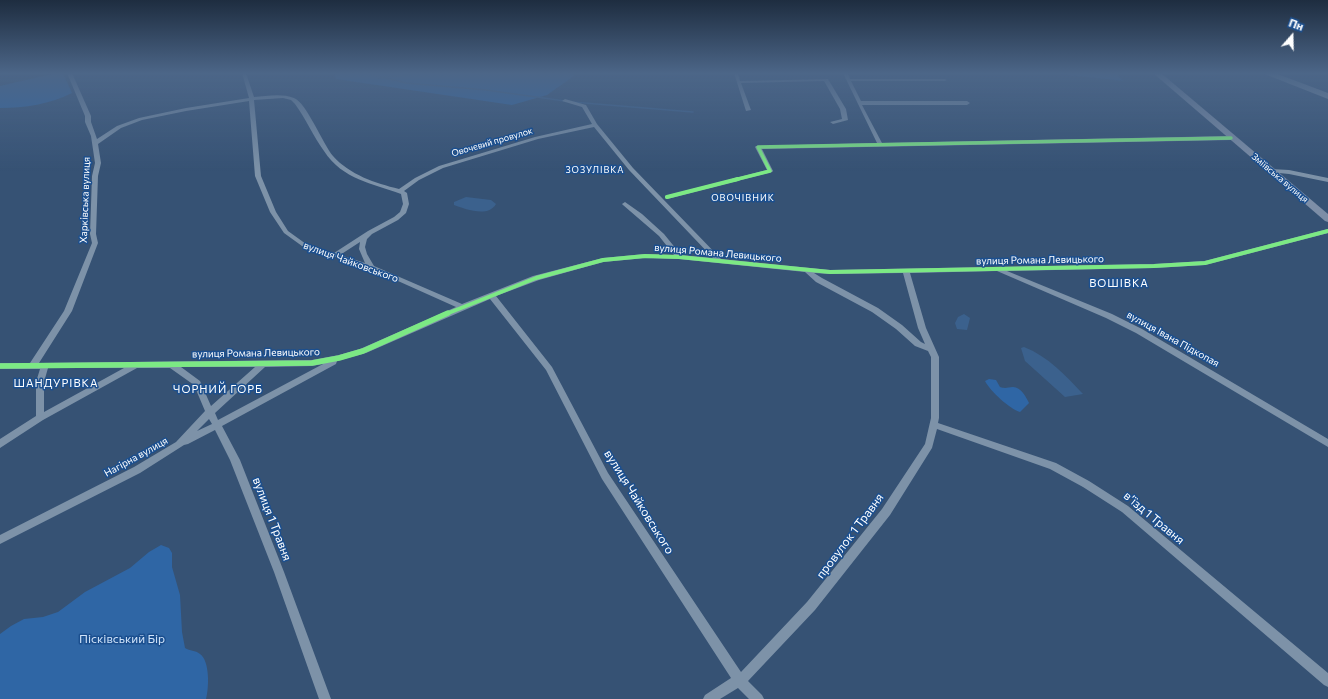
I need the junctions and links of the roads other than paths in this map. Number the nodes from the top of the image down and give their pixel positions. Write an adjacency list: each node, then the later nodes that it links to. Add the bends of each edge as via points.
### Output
1 (83, 106): 14 (street, Харківська вулиця)
2 (205, 106): 14 (street, via 145,118 120,127)
3 (253, 106): 24 (street, вулиця Чайковського, via 258,176 276,219 295,240)
4 (298, 106): 18 (street, via 331,158 358,177)
5 (583, 106): 12 (street)
6 (746, 106): 10 (street)
7 (841, 106): 11 (street, via 845,120)
8 (860, 106): 15 (street)
9 (1194, 106): 13 (main road, Зміївська вулиця)
10 (748, 110)
11 (833, 122)
12 (595, 125): 18 (street, Овочевий провулок, via 537,138 441,167); 26 (street, via 631,169)
13 (1231, 138): 15 (street); 16 (main road, Зміївська вулиця)
14 (95, 144): 37 (street, Харківська вулиця, via 98,163 95,176 95,243 68,311)
15 (880, 144): 19 (street, via 758,147 770,171)
16 (1271, 171): 17 (street); 21 (main road, Зміївська вулиця)
17 (1328, 180)
18 (400, 191): 23 (street, via 406,198 400,217)
19 (667, 196)
20 (625, 204): 25 (street, via 674,248)
21 (1328, 219)
22 (1328, 230): 28 (street, вулиця Романа Левицького, via 1205,263)
23 (370, 232): 24 (street); 27 (street, via 363,240 362,248)
24 (335, 255): 27 (street, вулиця Чайковського)
25 (678, 257): 26 (street, вулиця Романа Левицького); 31 (street, вулиця Романа Левицького, via 645,256 603,260 536,278)
26 (719, 261): 29 (street, вулиця Романа Левицького)
27 (371, 267): 32 (street, вулиця Чайковського)
28 (999, 270): 30 (street, вулиця Романа Левицького); 45 (street, вулиця Івана Підкопая, via 1139,331)
29 (808, 271): 30 (street, вулиця Романа Левицького); 33 (street, via 819,280 875,310 918,344)
30 (906, 271): 33 (street, провулок 1 Травня, via 922,328)
31 (491, 296): 32 (street, вулиця Романа Левицького); 49 (street, вулиця Чайковського, via 549,369 605,476)
32 (462, 307): 34 (street, вулиця Романа Левицького, via 363,351)
33 (932, 349): 44 (street, провулок 1 Травня, via 935,357)
34 (339, 358): 36 (street, вулиця Романа Левицького, via 312,363); 43 (street)
35 (170, 364): 36 (street, вулиця Романа Левицького); 39 (street, вулиця Романа Левицького); 41 (street, вулиця 1 Травня, via 196,383)
36 (263, 364): 41 (street, Нагірна вулиця)
37 (33, 365): 38 (street, вулиця Романа Левицького); 40 (street, вулиця Романа Левицького)
38 (45, 365): 39 (street, вулиця Романа Левицького); 42 (street, via 40,382)
39 (137, 365): 42 (street)
40 (0, 366)
41 (210, 412): 43 (street, вулиця 1 Травня); 47 (street, Нагірна вулиця)
42 (40, 418): 46 (street)
43 (217, 425): 47 (street); 51 (street, вулиця 1 Травня, via 235,460 279,572)
44 (934, 425): 49 (street, провулок 1 Травня, via 928,448 886,512 815,602); 50 (street, в’їзд 1 Травня, via 1053,466 1125,508)
45 (1328, 443)
46 (0, 444)
47 (179, 445): 48 (street, Нагірна вулиця)
48 (0, 540)
49 (740, 681): 52 (street, провулок 1 Травня); 53 (street, вулиця Чайковського)
50 (1328, 681)
51 (324, 699)
52 (709, 699)
53 (758, 699)

